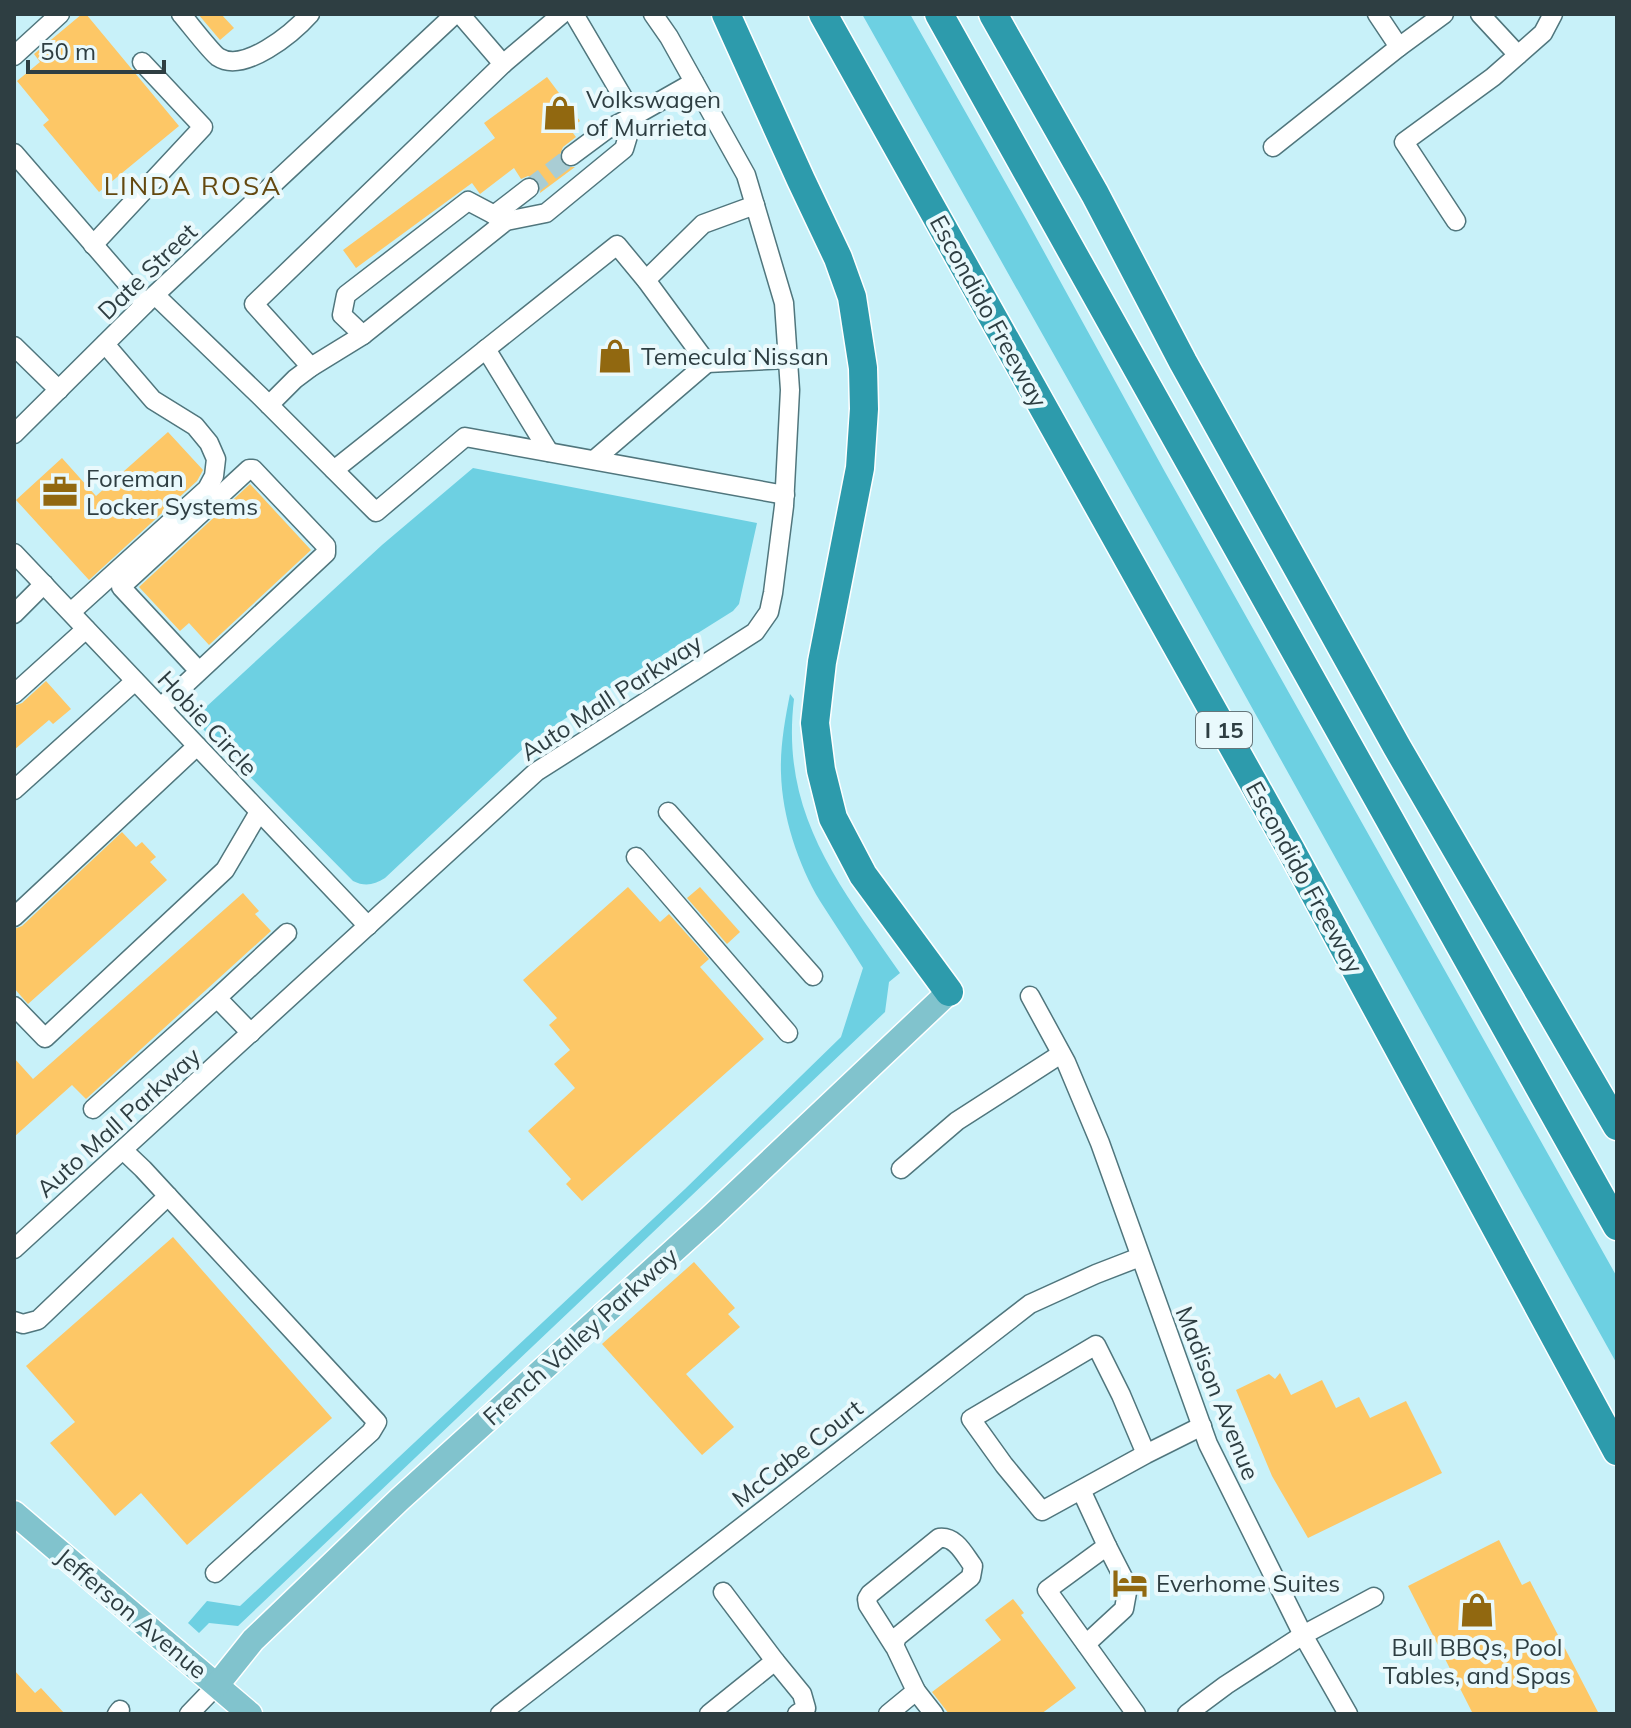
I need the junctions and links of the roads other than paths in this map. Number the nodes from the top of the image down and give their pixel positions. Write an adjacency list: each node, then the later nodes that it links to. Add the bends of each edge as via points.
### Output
1 (60, 14): 18 (street)
2 (181, 14): 3 (street, via 219,58 238,62 268,49)
3 (310, 14)
4 (458, 14): 20 (street); 32 (street, Date Street)
5 (562, 14): 20 (street)
6 (574, 14): 22 (street)
7 (653, 14): 21 (street, Auto Mall Parkway)
8 (726, 14): 66 (highway, via 838,258 852,297 863,368 860,468 815,723 821,770 833,818 863,875)
9 (823, 14): 83 (highway, Escondido Freeway / I 15, via 1291,850)
10 (939, 14): 78 (highway)
11 (993, 14): 74 (highway, via 1397,747)
12 (1377, 14): 16 (street)
13 (1444, 14): 16 (street)
14 (1480, 14): 17 (street)
15 (1553, 14): 17 (street, via 1543,33)
16 (1399, 47): 23 (street)
17 (1518, 55): 29 (street, via 1404,142)
18 (14, 56)
19 (142, 62): 30 (street, via 203,127)
20 (503, 64): 39 (street, via 254,304)
21 (694, 82): 22 (street); 27 (street, Auto Mall Parkway, via 746,175)
22 (634, 116): 24 (street); 28 (street, via 624,149 546,213)
23 (1273, 147)
24 (571, 156)
25 (16, 158): 30 (street)
26 (529, 188): 28 (street)
27 (755, 205): 31 (street, via 703,224); 37 (street, Auto Mall Parkway, via 784,303)
28 (500, 218): 33 (street); 33 (street, via 468,201 346,295 342,315)
29 (1456, 221)
30 (93, 245): 32 (street)
31 (646, 280): 36 (street, via 617,245); 38 (street)
32 (150, 300): 34 (street, Date Street); 41 (street)
33 (363, 335): 39 (street)
34 (105, 344): 40 (street, Date Street); 49 (street, via 153,400 195,426 216,459 207,489)
35 (14, 346): 40 (street)
36 (486, 349): 43 (street); 45 (street)
37 (788, 359): 38 (street); 46 (street, Auto Mall Parkway)
38 (707, 363): 44 (street)
39 (311, 367): 41 (street)
40 (59, 390): 42 (street, Date Street)
41 (269, 405): 45 (street)
42 (14, 434)
43 (549, 452): 44 (street); 45 (street, via 465,437 376,512)
44 (594, 460): 46 (street)
45 (334, 470)
46 (785, 495): 63 (street, Auto Mall Parkway, via 769,612 755,632 536,772)
47 (14, 553): 48 (street, Hobie Circle)
48 (44, 584): 50 (street, Hobie Circle); 51 (street)
49 (115, 584): 50 (street); 53 (street); 53 (street, via 123,584 251,469 326,546 326,553)
50 (71, 612): 52 (street, Hobie Circle)
51 (14, 614)
52 (86, 629): 54 (street, Hobie Circle); 55 (street)
53 (199, 671): 56 (street)
54 (135, 681): 56 (street, Hobie Circle); 58 (street)
55 (14, 694)
56 (161, 707): 57 (street, Hobie Circle)
57 (197, 746): 59 (street, Hobie Circle); 62 (street)
58 (14, 790)
59 (259, 812): 63 (street, Hobie Circle); 69 (street, via 225,870 45,1038)
60 (668, 812): 65 (street)
61 (636, 857): 71 (street)
62 (14, 917)
63 (368, 926): 70 (street, Auto Mall Parkway)
64 (287, 933): 68 (street)
65 (813, 976)
66 (949, 992): 95 (main road, French Valley Parkway, via 400,1499 253,1640)
67 (1030, 996): 72 (street, Madison Avenue)
68 (217, 998): 70 (street); 73 (street)
69 (14, 1006)
70 (251, 1033): 75 (street, Auto Mall Parkway)
71 (788, 1033)
72 (1061, 1054): 76 (street, via 957,1121); 80 (street, Madison Avenue, via 1100,1143)
73 (93, 1109)
74 (1617, 1126)
75 (123, 1150): 77 (street); 79 (street, Auto Mall Parkway)
76 (901, 1169)
77 (168, 1196): 81 (street, via 38,1320); 88 (street, via 377,1422)
78 (1617, 1226)
79 (14, 1249)
80 (1140, 1257): 82 (street, Madison Avenue); 99 (street, McCabe Court, via 1030,1304)
81 (14, 1321)
82 (1202, 1426): 84 (street); 91 (street, Madison Avenue)
83 (1617, 1451)
84 (1146, 1454): 85 (street); 85 (street, via 1096,1345 971,1419 1042,1511)
85 (1081, 1490): 87 (street)
86 (15, 1514): 95 (main road, Jefferson Avenue)
87 (1107, 1546): 92 (street, via 1128,1587 1124,1609); 92 (street, via 1047,1590)
88 (215, 1573)
89 (723, 1592): 94 (street)
90 (1374, 1597): 91 (street)
91 (1303, 1635): 105 (street); 106 (street, Madison Avenue)
92 (1086, 1644): 104 (street)
93 (894, 1646): 93 (street, via 867,1599 939,1538 950,1538 973,1566 971,1577 897,1637); 96 (street)
94 (775, 1661): 100 (street); 101 (street, via 802,1694 806,1708)
95 (217, 1685): 97 (street); 98 (main road, Jefferson Avenue)
96 (916, 1691): 102 (street); 103 (street)
97 (189, 1714)
98 (250, 1714)
99 (500, 1714)
100 (709, 1714)
101 (797, 1714)
102 (888, 1714)
103 (934, 1714)
104 (1136, 1714)
105 (1187, 1714)
106 (1348, 1714)

